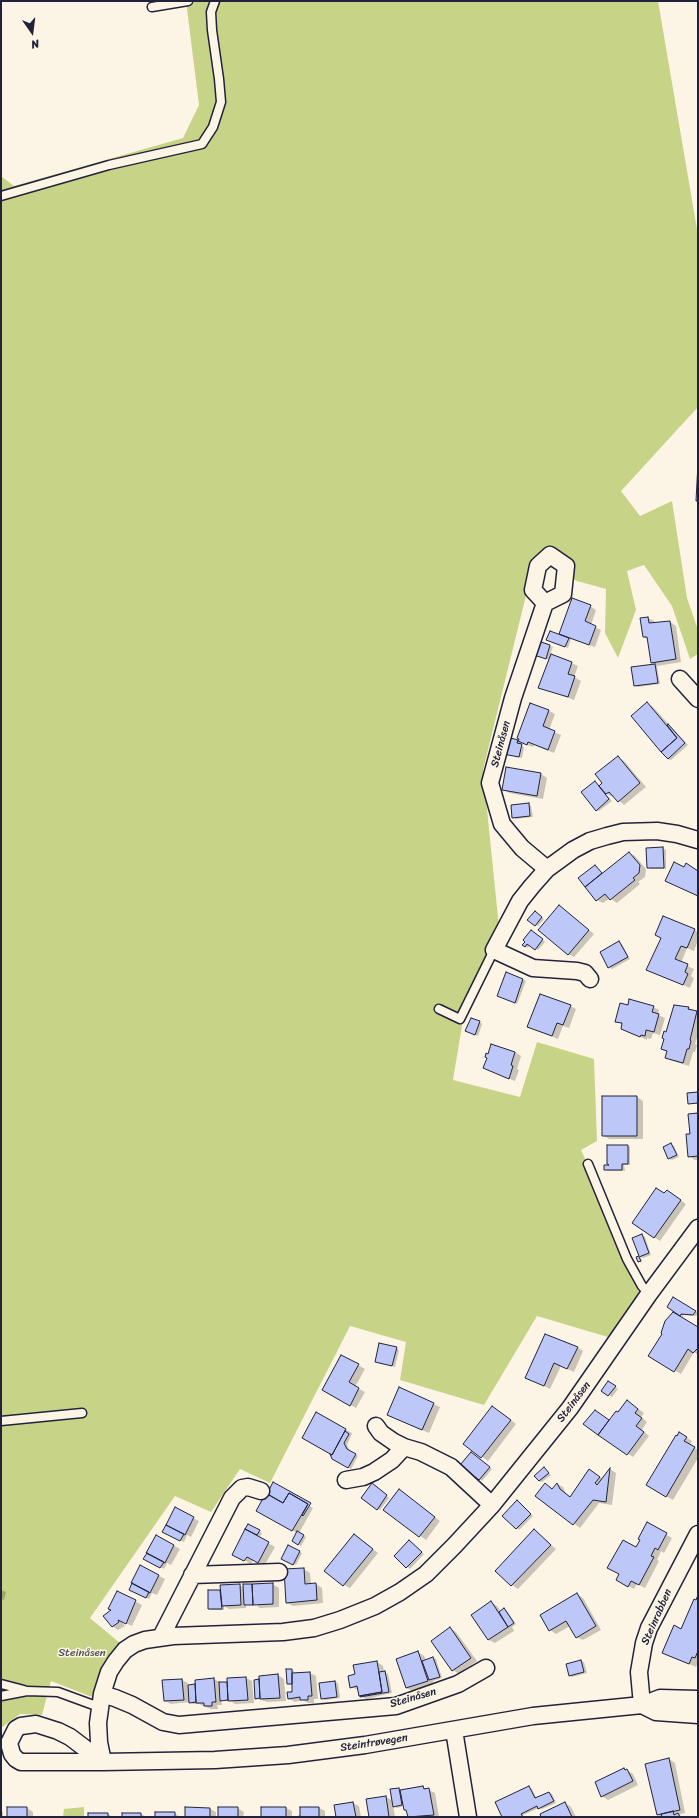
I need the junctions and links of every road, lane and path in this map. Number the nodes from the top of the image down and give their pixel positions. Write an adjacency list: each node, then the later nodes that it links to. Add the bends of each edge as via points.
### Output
1 (187, 1): 3 (lane)
2 (215, 1): 4 (lane, via 211,12 212,30 221,102 213,127 202,144 109,165)
3 (152, 7)
4 (1, 196)
5 (545, 603): 9 (street, Steinåsen, via 513,698 490,784 502,824 522,848)
6 (680, 680): 7 (street)
7 (698, 699)
8 (698, 840): 9 (street, via 657,831 623,832 590,841)
9 (547, 869): 10 (street, via 520,901)
10 (494, 950): 11 (street, via 533,968 577,971 585,973); 12 (lane, via 460,1019)
11 (590, 979)
12 (439, 1009)
13 (588, 1164): 15 (lane, via 627,1259 642,1286)
14 (698, 1228): 15 (street, Steinåsen)
15 (650, 1294): 22 (street, Steinåsen, via 570,1408)
16 (82, 1413): 17 (lane)
17 (1, 1422)
18 (376, 1426): 19 (street)
19 (404, 1447): 20 (street, via 392,1460 374,1472); 22 (street, via 421,1452 451,1467)
20 (346, 1480)
21 (261, 1491): 25 (street, via 242,1488 232,1498)
22 (492, 1505): 26 (street, Steinåsen, via 426,1574 375,1606 340,1620 314,1628 283,1632)
23 (698, 1534): 33 (street, Steinrabben, via 644,1643 639,1672)
24 (279, 1572): 25 (street)
25 (192, 1575): 26 (street)
26 (160, 1637): 32 (street, Steinåsen, via 134,1644 125,1650 109,1672)
27 (486, 1668): 32 (street, Steinåsen, via 458,1684 396,1706 179,1725 163,1722 115,1698)
28 (1, 1684): 29 (lane)
29 (27, 1691): 30 (lane); 32 (lane, via 58,1692)
30 (1, 1696)
31 (698, 1699): 33 (street, Steintrøvegen, via 660,1698)
32 (100, 1701): 36 (street, Steinåsen, via 99,1742)
33 (642, 1705): 34 (street, Steintrøvegen, via 656,1712); 35 (street, Steintrøvegen, via 533,1716)
34 (698, 1715)
35 (454, 1730): 36 (street, Steintrøvegen, via 288,1755 215,1760); 37 (street)
36 (103, 1762): 36 (street, Steintrøvegen, via 70,1737 43,1725 20,1726 10,1738 12,1754 21,1762)
37 (468, 1817)

